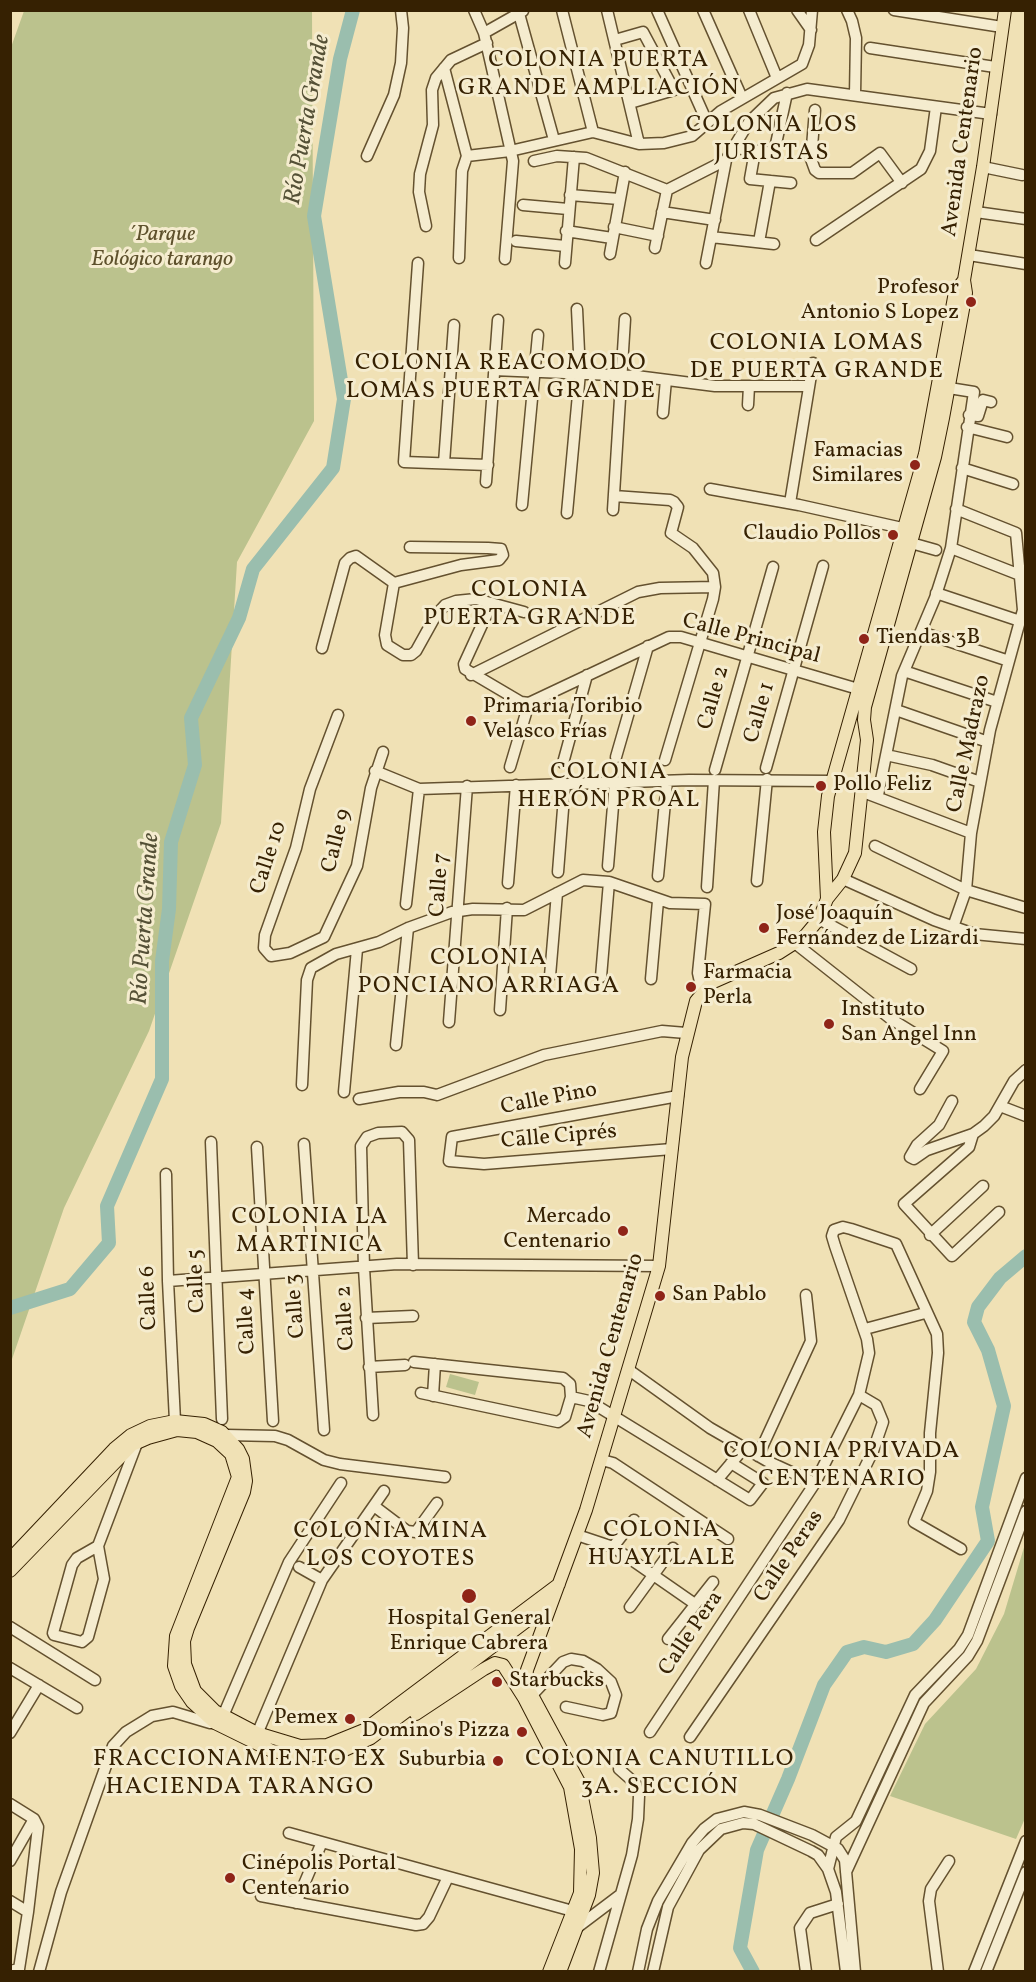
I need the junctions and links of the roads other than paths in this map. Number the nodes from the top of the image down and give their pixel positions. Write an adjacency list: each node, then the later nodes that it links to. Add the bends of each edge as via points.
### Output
1 (400, 10): 36 (street, via 401,63 394,95)
2 (474, 10): 16 (street)
3 (562, 10): 30 (street)
4 (607, 10): 17 (street)
5 (657, 10): 29 (street)
6 (703, 10): 24 (street)
7 (749, 10): 21 (street)
8 (797, 10): 15 (street)
9 (812, 10): 15 (street)
10 (847, 10): 23 (street, via 855,38)
11 (894, 10): 14 (street)
12 (1005, 10): 14 (main road, Avenida Centenario)
13 (521, 11): 16 (street); 31 (street)
14 (1002, 27): 19 (main road, Avenida Centenario)
15 (811, 30): 21 (street, via 802,64)
16 (486, 38): 20 (street); 34 (street)
17 (615, 40): 25 (street); 25 (street, via 643,32 674,90)
18 (870, 48): 19 (street)
19 (995, 67): 28 (main road, Avenida Centenario)
20 (444, 68): 37 (street); 56 (street, via 432,90 434,125 420,174 419,192)
21 (777, 78): 24 (street)
22 (788, 93): 23 (street, via 807,89); 33 (street, via 762,107); 35 (street, via 774,153)
23 (855, 94): 26 (street)
24 (742, 98): 29 (street)
25 (630, 103): 32 (street)
26 (936, 107): 28 (street); 46 (street, via 927,161)
27 (815, 110): 46 (street, via 811,159 815,170 852,173 880,153)
28 (991, 114): 41 (main road, Avenida Centenario)
29 (707, 122): 32 (street, via 692,136)
30 (593, 132): 31 (street); 32 (street)
31 (554, 140): 34 (street)
32 (639, 144)
33 (735, 148): 35 (street); 39 (street)
34 (510, 151): 37 (street); 70 (street)
35 (755, 151): 44 (street, via 750,179)
36 (367, 156)
37 (466, 156): 69 (street)
38 (574, 157): 40 (street); 42 (street); 48 (street)
39 (726, 160): 47 (street); 55 (street)
40 (534, 161)
41 (983, 167): 43 (street); 53 (main road, Avenida Centenario)
42 (625, 172): 47 (street); 49 (street)
43 (1022, 175)
44 (770, 181): 45 (street); 63 (street)
45 (791, 183)
46 (902, 183): 61 (street)
47 (667, 190): 52 (street)
48 (570, 195): 49 (street); 51 (street)
49 (619, 200): 58 (street)
50 (523, 205): 51 (street)
51 (568, 209): 57 (street)
52 (662, 212): 55 (street); 59 (street)
53 (976, 212): 54 (street); 68 (main road, Avenida Centenario)
54 (1026, 219)
55 (715, 220): 60 (street)
56 (426, 225)
57 (566, 231): 58 (street); 65 (street)
58 (613, 232): 59 (street); 67 (street)
59 (658, 236): 66 (street)
60 (711, 237): 63 (street); 73 (street)
61 (816, 240)
62 (516, 241): 65 (street)
63 (759, 242): 64 (street)
64 (774, 244)
65 (565, 246): 72 (street)
66 (655, 248)
67 (610, 254)
68 (969, 255): 74 (street); 75 (main road, Avenida Centenario)
69 (459, 258)
70 (505, 259)
71 (418, 263): 95 (street, via 404,462)
72 (565, 263)
73 (706, 263)
74 (1026, 264)
75 (964, 280): 89 (main road, Avenida Centenario, via 966,293); 107 (main road, Avenida Centenario, via 955,292)
76 (577, 309): 84 (street)
77 (625, 318): 85 (street)
78 (498, 320): 82 (street)
79 (454, 325): 95 (street)
80 (538, 335): 83 (street)
81 (813, 363): 88 (street)
82 (494, 369): 83 (street); 96 (street)
83 (533, 371): 84 (street); 103 (street)
84 (580, 374): 85 (street); 106 (street)
85 (622, 375): 86 (street); 101 (street)
86 (666, 380): 87 (street); 92 (street)
87 (749, 386): 88 (street); 91 (street)
88 (809, 386): 102 (street)
89 (949, 388): 93 (street, via 974,392); 107 (main road, Avenida Centenario, via 935,457)
90 (991, 402): 93 (street, via 982,400 978,416)
91 (748, 405)
92 (663, 413)
93 (968, 421): 94 (street); 97 (street)
94 (1007, 437)
95 (444, 463): 96 (street)
96 (488, 465): 98 (street)
97 (962, 468): 99 (street); 104 (street)
98 (486, 482)
99 (1013, 484)
100 (710, 489): 102 (street)
101 (614, 496): 105 (street); 116 (street, via 674,502 678,507 671,533 693,548 713,573)
102 (789, 503): 107 (street)
103 (522, 505)
104 (956, 509): 110 (street); 114 (street, Calle Madrazo, via 1016,533)
105 (613, 510)
106 (567, 513)
107 (909, 530): 108 (main road, Avenida Centenario); 131 (main road, Avenida Centenario)
108 (911, 543): 111 (street); 132 (main road, Avenida Centenario)
109 (410, 546): 115 (street, via 501,549 503,555 499,560 461,565)
110 (951, 548): 114 (street); 117 (street)
111 (936, 550)
112 (824, 566): 127 (street, Calle 1)
113 (773, 567): 125 (street, Calle 2)
114 (1020, 575): 120 (street, Calle Madrazo)
115 (394, 583): 118 (street, via 385,635 387,645 403,655 416,651 446,605 466,599); 124 (street, via 356,556 345,563)
116 (715, 587): 122 (street); 129 (street, via 638,592)
117 (936, 593): 120 (street); 121 (street)
118 (492, 603): 119 (street); 129 (street, via 464,664)
119 (524, 612)
120 (1020, 621): 126 (street, Calle Madrazo)
121 (921, 632): 126 (street); 128 (street)
122 (698, 642): 123 (street, Calle Principal, via 669,636); 125 (street, Calle Principal); 143 (street)
123 (648, 646): 130 (street, Calle Principal); 142 (street)
124 (322, 648)
125 (747, 658): 127 (street, Calle Principal); 148 (street, Calle 2)
126 (1009, 661): 133 (street, Calle Madrazo)
127 (793, 671): 131 (street, Calle Principal); 146 (street, Calle 1)
128 (904, 671): 133 (street); 135 (street)
129 (471, 675): 134 (street)
130 (587, 675): 134 (street, Calle Principal); 144 (street)
131 (856, 689): 132 (street, Calle Principal); 137 (main road, Avenida Centenario)
132 (869, 692): 138 (main road, Avenida Centenario)
133 (997, 702): 139 (street, Calle Madrazo)
134 (529, 703): 145 (street)
135 (896, 710): 139 (street); 141 (street)
136 (338, 715): 181 (street, Calle 10, via 310,789 264,948 276,957)
137 (850, 717): 138 (main road); 151 (main road, Avenida Centenario)
138 (864, 720): 158 (main road, Avenida Centenario, via 867,740)
139 (988, 742): 153 (street, Calle Madrazo)
140 (383, 752): 147 (street, Calle 9)
141 (886, 755): 153 (street, via 932,765); 159 (street)
142 (616, 757)
143 (665, 760)
144 (563, 763)
145 (510, 767)
146 (766, 768)
147 (375, 771): 157 (street); 181 (street, Calle 9, via 357,866)
148 (715, 775): 149 (street); 150 (street); 169 (street, Calle 2)
149 (767, 779): 151 (street); 166 (street, Calle 1)
150 (667, 781): 152 (street); 164 (street)
151 (831, 781): 172 (main road, Avenida Centenario, via 824,832)
152 (615, 782): 154 (street); 162 (street)
153 (980, 782): 160 (street, Calle Madrazo)
154 (565, 784): 155 (street); 163 (street)
155 (516, 785): 156 (street); 168 (street)
156 (467, 786): 157 (street); 177 (street, Calle 7)
157 (419, 789): 174 (street)
158 (863, 792): 159 (street); 165 (main road, Avenida Centenario, via 855,853)
159 (878, 795): 160 (street)
160 (971, 833): 170 (street, Calle Madrazo)
161 (875, 846): 170 (street)
162 (608, 866)
163 (558, 872)
164 (658, 876)
165 (843, 879): 172 (main road, Avenida Centenario); 179 (street)
166 (757, 881)
167 (609, 882): 171 (street, via 583,880); 173 (street); 187 (street)
168 (508, 883)
169 (707, 887)
170 (966, 890): 176 (street); 179 (street, Calle Madrazo)
171 (557, 893): 175 (street, via 524,910); 186 (street)
172 (827, 899): 178 (main road, Avenida Centenario)
173 (658, 901): 188 (street); 189 (street, via 705,904 698,973)
174 (406, 904)
175 (507, 908): 177 (street); 190 (street)
176 (1026, 908)
177 (459, 910): 180 (street); 191 (street, Calle 7)
178 (819, 919): 183 (main road, Avenida Centenario); 185 (street)
179 (953, 927): 182 (street, via 974,934)
180 (408, 928): 184 (street); 193 (street)
181 (324, 937)
182 (1026, 939)
183 (796, 944): 189 (main road, Avenida Centenario, via 721,978); 196 (street, via 891,1018 944,1051)
184 (357, 949): 195 (street, via 336,954 311,968 307,980); 197 (street)
185 (911, 969)
186 (550, 976)
187 (601, 977)
188 (651, 979)
189 (702, 991): 192 (main road, Avenida Centenario)
190 (500, 1010)
191 (449, 1022)
192 (686, 1035): 198 (main road, Avenida Centenario); 199 (street, via 662,1030 544,1055 438,1095 399,1092)
193 (396, 1045)
194 (1025, 1071): 201 (street, via 1014,1081)
195 (302, 1085)
196 (920, 1089)
197 (344, 1092)
198 (678, 1096): 207 (main road, Avenida Centenario); 208 (street, Calle Pino, via 452,1137)
199 (359, 1099)
200 (952, 1101): 203 (street, via 939,1125 910,1157 914,1159 927,1150)
201 (1000, 1106): 202 (street); 203 (street)
202 (1026, 1116)
203 (972, 1139): 212 (street, via 904,1204)
204 (211, 1142): 218 (street, Calle 5)
205 (304, 1144): 216 (street, Calle 3)
206 (257, 1148): 217 (street, Calle 4)
207 (672, 1149): 208 (street, Calle Ciprés, via 484,1164); 214 (main road, Avenida Centenario)
208 (449, 1161)
209 (166, 1174): 219 (street, Calle 6)
210 (983, 1185): 212 (street)
211 (999, 1212): 212 (street, via 952,1256)
212 (930, 1235)
213 (413, 1264): 214 (street); 215 (street); 215 (street, Calle 2, via 409,1140 402,1132 378,1133 367,1137 361,1146)
214 (659, 1266): 227 (main road, Avenida Centenario)
215 (364, 1268): 216 (street); 223 (street, Calle 2)
216 (315, 1270): 217 (street); 237 (street, Calle 3)
217 (265, 1273): 218 (street); 236 (street, Calle 4)
218 (218, 1277): 219 (street); 234 (street, Calle 5)
219 (168, 1281): 235 (street, Calle 6)
220 (806, 1294): 241 (street, via 811,1341)
221 (926, 1313): 224 (street); 224 (street, Calle Pera, via 896,1244 843,1227 834,1230 832,1236); 259 (street, via 937,1334 938,1353 930,1472 914,1522)
222 (413, 1316): 223 (street)
223 (366, 1318): 226 (street, Calle 2)
224 (865, 1329): 229 (street, Calle Pera, via 869,1353)
225 (435, 1364): 226 (street); 230 (street); 231 (street, via 563,1378 570,1384)
226 (369, 1367): 232 (street, Calle 2)
227 (629, 1370): 233 (main road, Avenida Centenario); 240 (street)
228 (421, 1393): 230 (street)
229 (859, 1395): 248 (street, Calle Pera); 284 (street, Calle Peras, via 876,1405 883,1422 839,1520)
230 (433, 1396): 231 (street, via 558,1422 565,1417)
231 (571, 1397): 233 (street, via 589,1401)
232 (373, 1414)
233 (615, 1417): 242 (main road, Avenida Centenario); 246 (street)
234 (222, 1419)
235 (175, 1421): 238 (main road, via 204,1424); 260 (main road, via 144,1429 121,1442)
236 (273, 1421)
237 (324, 1430)
238 (226, 1435): 244 (street, via 275,1436 340,1464); 261 (main road, via 241,1455 246,1482)
239 (137, 1443): 256 (street); 261 (main road, via 163,1433 190,1431 210,1437 231,1454 237,1467 236,1484); 263 (main road, via 122,1453)
240 (744, 1448): 241 (street); 243 (street)
241 (758, 1456): 248 (street)
242 (602, 1460): 254 (main road, Avenida Centenario); 255 (street, via 613,1463)
243 (731, 1463): 246 (street); 246 (street, via 763,1483 750,1500)
244 (445, 1477)
245 (1026, 1478): 292 (street, via 968,1635 915,1695 856,1821 836,1837)
246 (717, 1480)
247 (341, 1483): 279 (street, via 289,1562)
248 (815, 1483): 281 (street, Calle Pera)
249 (384, 1491): 251 (street)
250 (437, 1503): 251 (street, via 419,1529 411,1532)
251 (374, 1506): 265 (street)
252 (1026, 1510): 298 (street, via 977,1641 920,1710)
253 (634, 1520): 257 (street)
254 (577, 1535): 257 (street); 267 (main road, Avenida Centenario)
255 (728, 1539)
256 (98, 1546): 256 (street, via 104,1578 88,1636 82,1642 54,1635 72,1564)
257 (613, 1547): 264 (street)
258 (673, 1548): 264 (street)
259 (962, 1549)
260 (10, 1559)
261 (210, 1564): 279 (main road, via 184,1654 195,1691)
262 (298, 1567): 265 (street)
263 (10, 1571)
264 (653, 1574): 269 (street); 270 (street)
265 (322, 1580): 283 (street)
266 (712, 1582): 269 (street)
267 (560, 1583): 268 (main road, Avenida Centenario); 285 (main road, via 364,1730)
268 (552, 1601): 276 (main road, Avenida Centenario, via 527,1670); 280 (main road)
269 (695, 1604): 272 (street)
270 (630, 1607)
271 (10, 1628): 274 (street)
272 (668, 1639)
273 (11, 1669): 275 (street)
274 (95, 1680)
275 (39, 1685): 278 (street); 282 (street)
276 (527, 1692): 277 (street, via 571,1659 597,1669 611,1682 616,1695 611,1713 603,1715); 280 (main road, via 503,1665 495,1663 409,1718); 307 (main road, via 571,1763 586,1811 592,1873)
277 (566, 1707)
278 (76, 1708)
279 (219, 1720): 283 (main road); 311 (street, via 173,1712 152,1716 126,1732 113,1746)
280 (386, 1728): 285 (main road, via 357,1746)
281 (650, 1731)
282 (10, 1733)
283 (255, 1737): 285 (main road)
284 (690, 1737)
285 (328, 1750)
286 (619, 1769): 301 (street, via 636,1784 639,1796 632,1855)
287 (10, 1804): 288 (street)
288 (34, 1819): 294 (street); 306 (street, via 38,1827)
289 (757, 1820): 292 (street, via 812,1835); 297 (street, via 811,1851); 315 (street, via 744,1812 717,1819 692,1843 658,1901); 316 (street, via 722,1829 699,1850 668,1907)
290 (289, 1833): 291 (street)
291 (322, 1842): 300 (street); 304 (street)
292 (835, 1846): 297 (street); 298 (street, via 844,1859)
293 (1024, 1848): 296 (street)
294 (10, 1861)
295 (949, 1861): 320 (street, via 931,1890 929,1901)
296 (1021, 1865): 321 (street)
297 (828, 1869): 305 (street)
298 (846, 1872): 319 (street)
299 (1026, 1872): 322 (street)
300 (448, 1877): 304 (street, via 423,1924); 307 (street)
301 (620, 1894): 308 (street); 314 (street)
302 (261, 1896): 304 (street)
303 (10, 1901): 306 (street)
304 (296, 1903)
305 (838, 1904): 317 (street, via 810,1913 800,1928); 318 (street)
306 (28, 1912): 310 (street)
307 (578, 1913): 308 (main road); 309 (main road)
308 (577, 1928): 309 (street); 313 (main road)
309 (564, 1935): 312 (main road)
310 (16, 1970)
311 (39, 1971)
312 (549, 1971)
313 (560, 1971)
314 (599, 1971)
315 (638, 1971)
316 (652, 1971)
317 (806, 1971)
318 (846, 1971)
319 (855, 1971)
320 (938, 1971)
321 (974, 1971)
322 (986, 1971)

